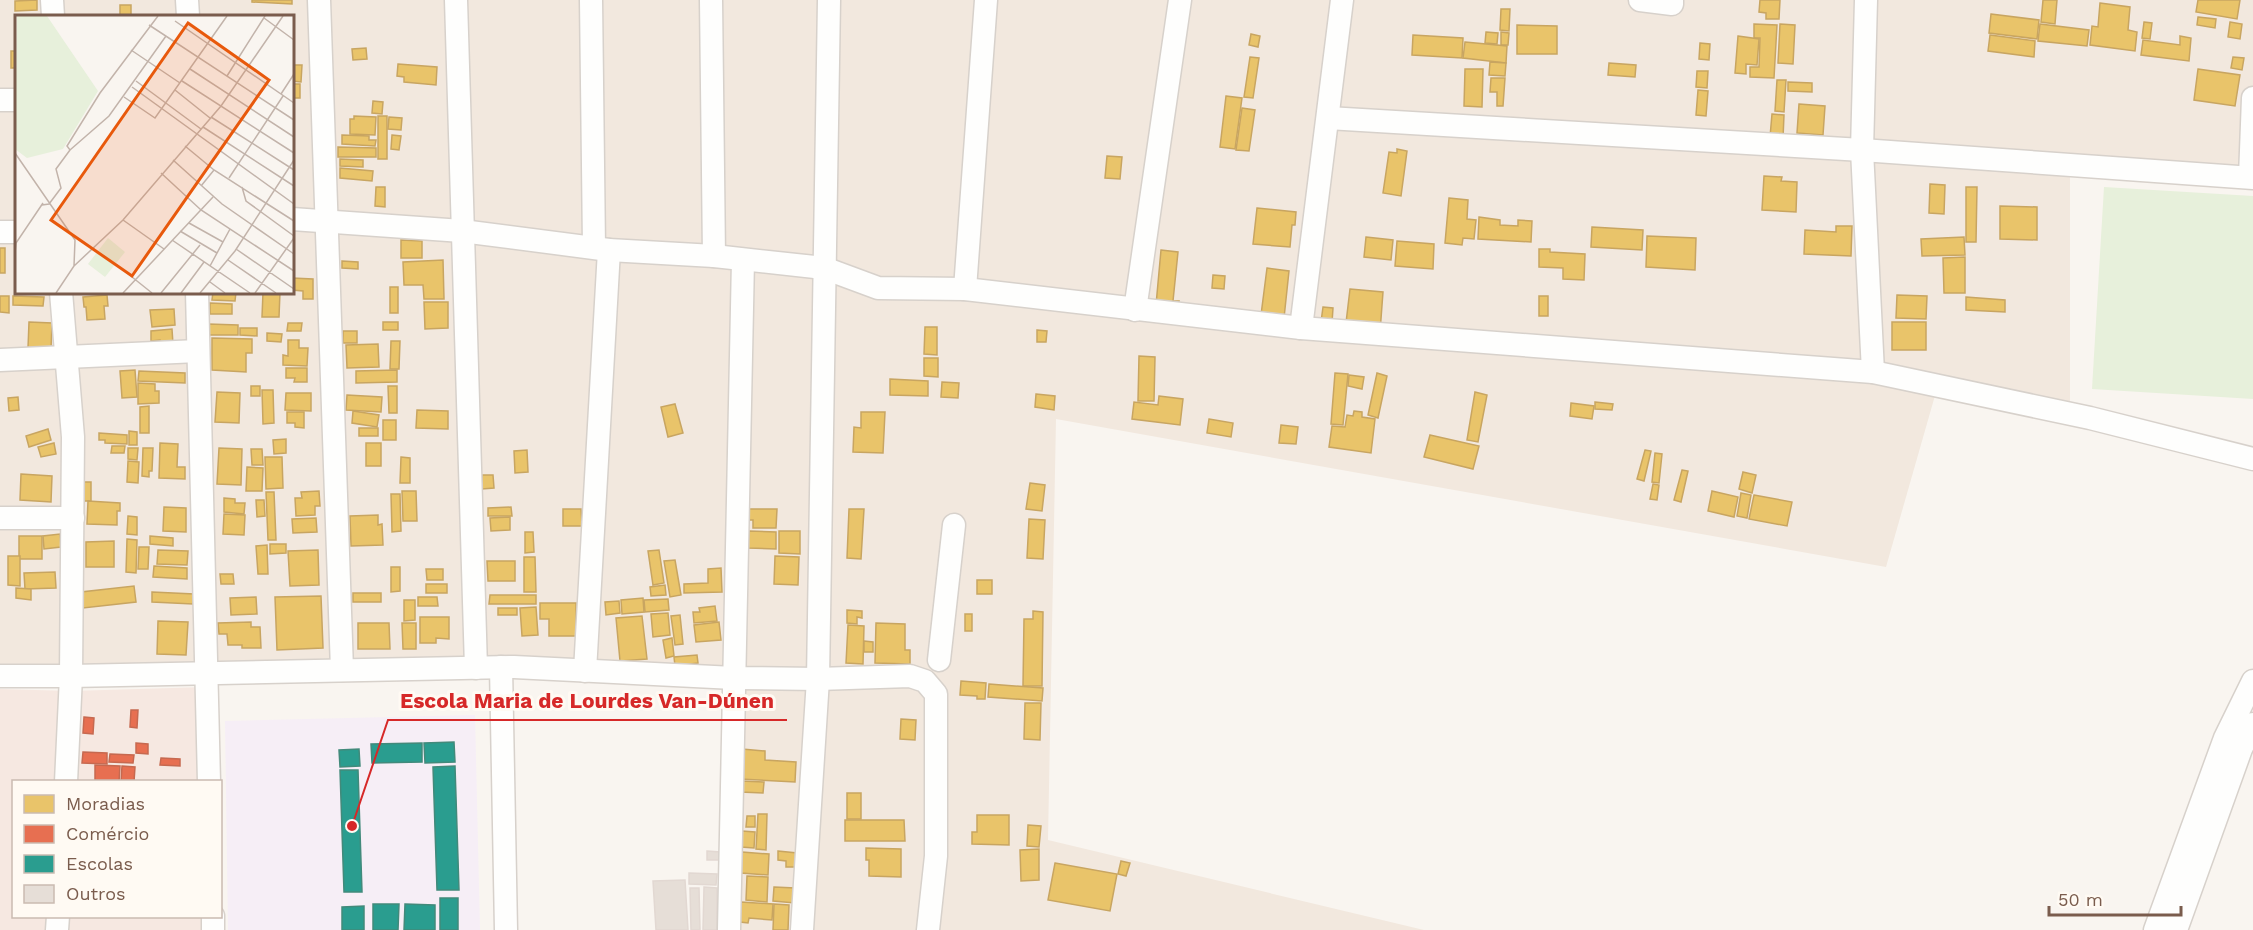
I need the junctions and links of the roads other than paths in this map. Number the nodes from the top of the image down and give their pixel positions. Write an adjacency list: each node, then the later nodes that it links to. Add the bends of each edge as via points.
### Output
1 (52, 0): 13 (street)
2 (319, 0): 19 (street)
3 (456, 0): 20 (street)
4 (591, 0): 21 (street)
5 (711, 0): 22 (street)
6 (829, 0): 24 (street)
7 (986, 0): 25 (street)
8 (1180, 0): 28 (street)
9 (1342, 0): 15 (street)
10 (1640, 0): 11 (street)
11 (1672, 0)
12 (1866, 0): 16 (street)
13 (53, 15)
14 (2253, 98): 17 (street)
15 (1328, 118): 16 (street); 29 (street)
16 (1862, 150): 17 (street); 33 (street)
17 (2252, 177)
18 (294, 219): 19 (street)
19 (326, 220): 20 (street); 41 (street)
20 (462, 231): 21 (street); 40 (street)
21 (601, 248): 22 (street); 42 (street)
22 (714, 256): 23 (street)
23 (743, 260): 24 (street); 46 (street)
24 (824, 268): 25 (street, via 878,288); 47 (street)
25 (965, 289): 28 (street)
26 (61, 294): 31 (street)
27 (197, 294): 30 (street)
28 (1135, 310): 29 (street)
29 (1301, 328): 33 (street)
30 (198, 351): 31 (street); 43 (street)
31 (66, 357): 32 (street); 36 (street, via 73,437)
32 (0, 360)
33 (1873, 372): 34 (street, via 2090,418)
34 (2253, 459)
35 (0, 518): 36 (street)
36 (73, 518): 45 (street)
37 (954, 525): 38 (street)
38 (939, 660)
39 (501, 667): 40 (street); 42 (street); 52 (street)
40 (476, 668): 41 (street)
41 (342, 670): 43 (street)
42 (585, 671): 46 (street)
43 (206, 672): 45 (street); 51 (street)
44 (0, 676): 45 (street)
45 (71, 676): 50 (street)
46 (734, 678): 47 (street); 53 (street)
47 (818, 679): 54 (street); 55 (street, via 910,676 925,681 936,694 936,856)
48 (2253, 681): 56 (street, via 2225,738)
49 (2253, 724): 57 (street)
50 (66, 780)
51 (209, 780)
52 (506, 930)
53 (729, 930)
54 (802, 930)
55 (928, 930)
56 (2155, 930)
57 (2176, 930)

